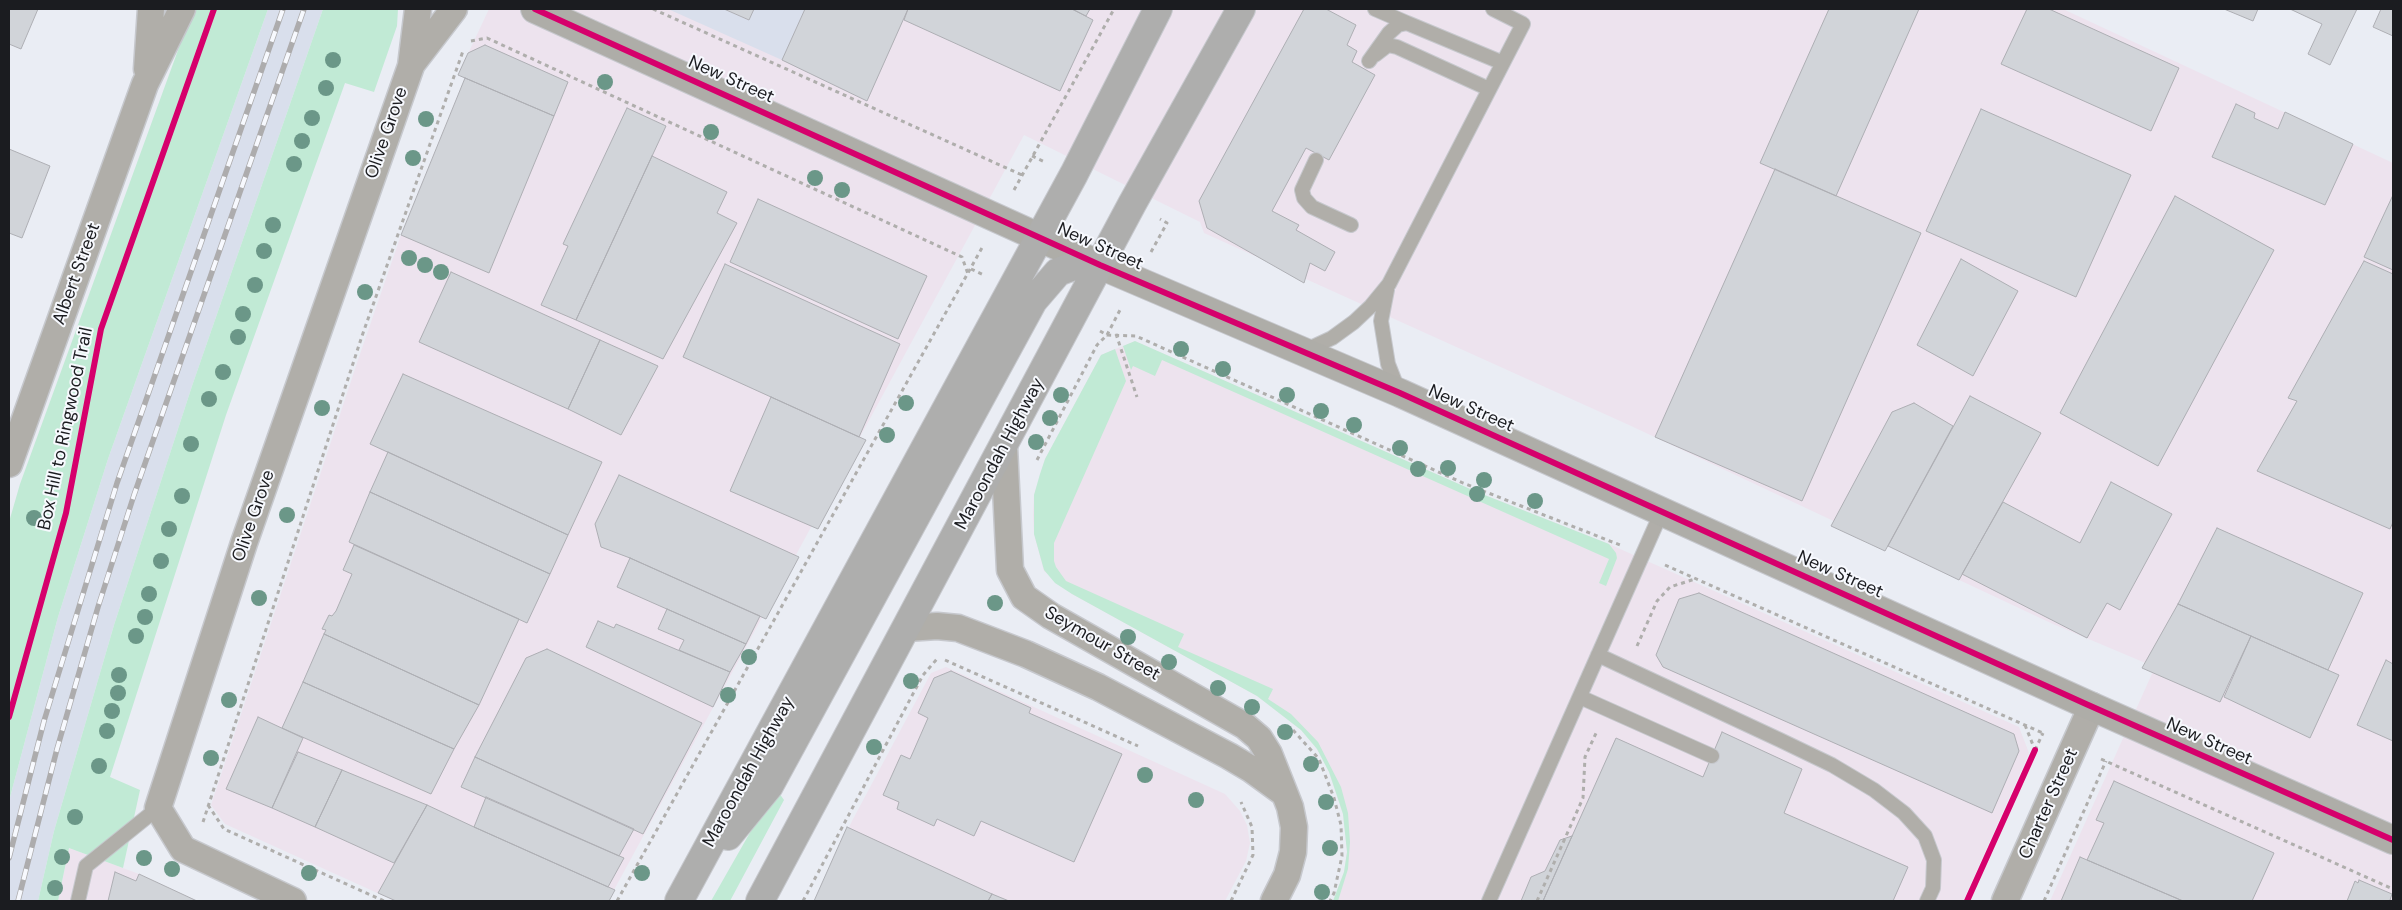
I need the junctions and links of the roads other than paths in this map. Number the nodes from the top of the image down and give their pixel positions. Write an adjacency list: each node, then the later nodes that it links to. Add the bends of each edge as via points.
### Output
1 (152, 9): 13 (street, Albert Street)
2 (182, 9): 13 (street, Albert Street)
3 (418, 9): 12 (street, Olive Grove)
4 (454, 9): 12 (street, Olive Grove)
5 (535, 9): 17 (street, New Street)
6 (1158, 9): 17 (highway, Maroondah Highway)
7 (1241, 9): 18 (highway, Maroondah Highway)
8 (1375, 9): 10 (lane)
9 (1493, 9): 11 (lane, via 1523,24)
10 (1406, 23): 11 (lane); 14 (lane, via 1389,33 1369,61 1388,45 1397,47)
11 (1503, 63): 14 (lane)
12 (411, 66): 31 (street, Olive Grove, via 244,544)
13 (145, 84): 23 (street, Albert Street)
14 (1489, 89): 19 (lane)
15 (1316, 160): 16 (lane, via 1302,190 1304,198 1312,207)
16 (1351, 226)
17 (1039, 237): 18 (street, New Street); 33 (highway, Maroondah Highway)
18 (1100, 265): 20 (street, New Street); 22 (highway, Maroondah Highway); 33 (highway, via 1082,263 1058,272 1033,301 769,786)
19 (1389, 284): 20 (lane, via 1354,322 1332,338); 21 (lane, via 1381,321 1388,364)
20 (1304, 351): 21 (street, New Street)
21 (1400, 393): 24 (street, New Street)
22 (1004, 447): 25 (highway, Maroondah Highway); 30 (street, Seymour Street, via 1010,570 1024,596 1051,616 1245,726 1259,738 1269,754)
23 (9, 464)
24 (1662, 511): 26 (lane); 28 (street, New Street)
25 (907, 628): 30 (street, via 958,628 1026,654 1098,687 1220,752); 36 (highway, Maroondah Highway)
26 (1598, 655): 27 (lane); 39 (lane, via 1832,765 1874,790 1904,813 1925,836 1934,860 1933,888)
27 (1580, 697): 29 (lane); 38 (lane)
28 (2092, 706): 32 (street, New Street); 40 (street, Charter Street)
29 (1712, 756)
30 (1284, 792): 37 (street, Seymour Street, via 1294,827 1293,852 1287,875)
31 (158, 808): 34 (lane, via 86,866); 35 (street, via 183,849)
32 (2393, 840)
33 (683, 894)
34 (78, 901)
35 (292, 901)
36 (760, 901)
37 (1274, 901)
38 (1489, 901)
39 (1927, 901)
40 (2005, 901)

